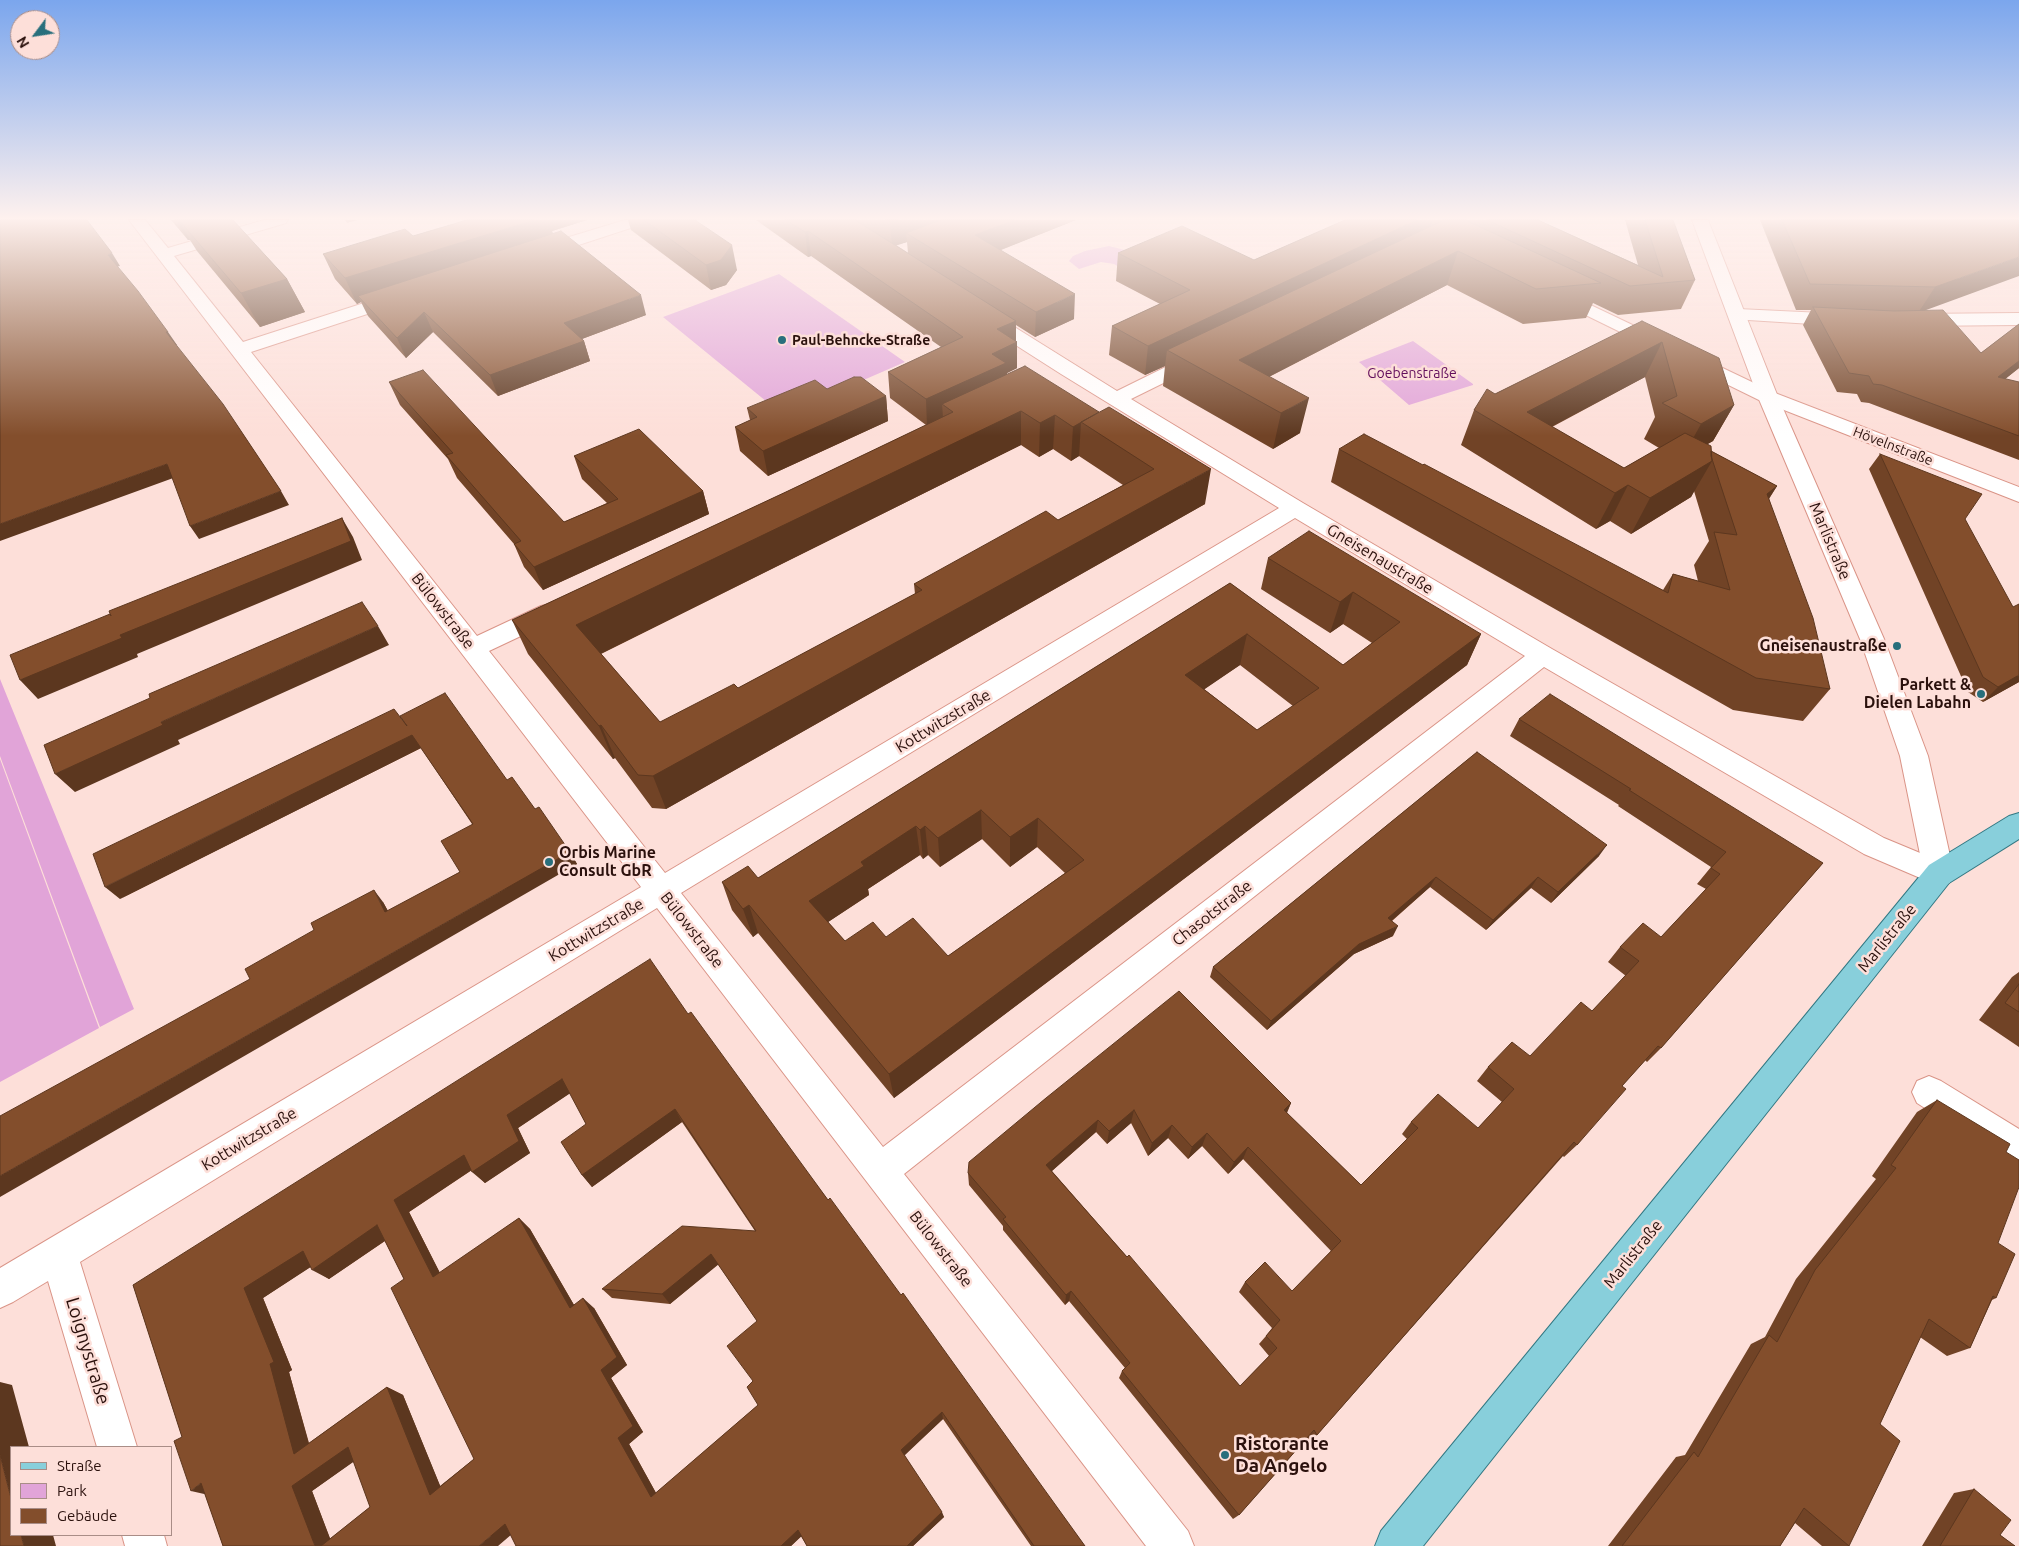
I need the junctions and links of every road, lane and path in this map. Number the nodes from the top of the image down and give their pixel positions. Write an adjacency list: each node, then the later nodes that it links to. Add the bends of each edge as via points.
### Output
1 (194, 292): 10 (street, Bülowstraße)
2 (418, 292): 10 (street)
3 (1554, 292): 14 (street)
4 (1729, 292): 6 (street, Marlistraße)
5 (971, 308): 12 (street, Gneisenaustraße)
6 (1738, 315): 8 (street); 14 (street, Marlistraße)
7 (2019, 319): 9 (street)
8 (1862, 320)
9 (1901, 321)
10 (239, 350): 19 (street, Bülowstraße)
11 (1213, 352): 15 (street)
12 (1068, 370): 13 (street); 15 (street, Gneisenaustraße)
13 (1042, 382)
14 (1768, 396): 16 (street, Hövelnstraße); 22 (street, Marlistraße, via 1872,638 1914,756)
15 (1116, 399): 17 (street, Gneisenaustraße)
16 (2019, 495)
17 (1295, 508): 20 (street, Gneisenaustraße); 23 (street, Kottwitzstraße)
18 (564, 606): 19 (street)
19 (472, 649): 23 (street, Bülowstraße)
20 (1543, 655): 22 (street, Gneisenaustraße, via 1866,842); 26 (street, Chasotstraße)
21 (2019, 824): 22 (main road)
22 (1940, 874): 31 (main road, Marlistraße)
23 (661, 891): 26 (street, Bülowstraße); 27 (street, Kottwitzstraße)
24 (1929, 1092): 25 (street)
25 (2019, 1150)
26 (880, 1171): 30 (street, Bülowstraße)
27 (59, 1254): 28 (street, Kottwitzstraße); 29 (street, Loignystraße)
28 (0, 1289)
29 (117, 1446)
30 (1173, 1546)
31 (1396, 1546)

